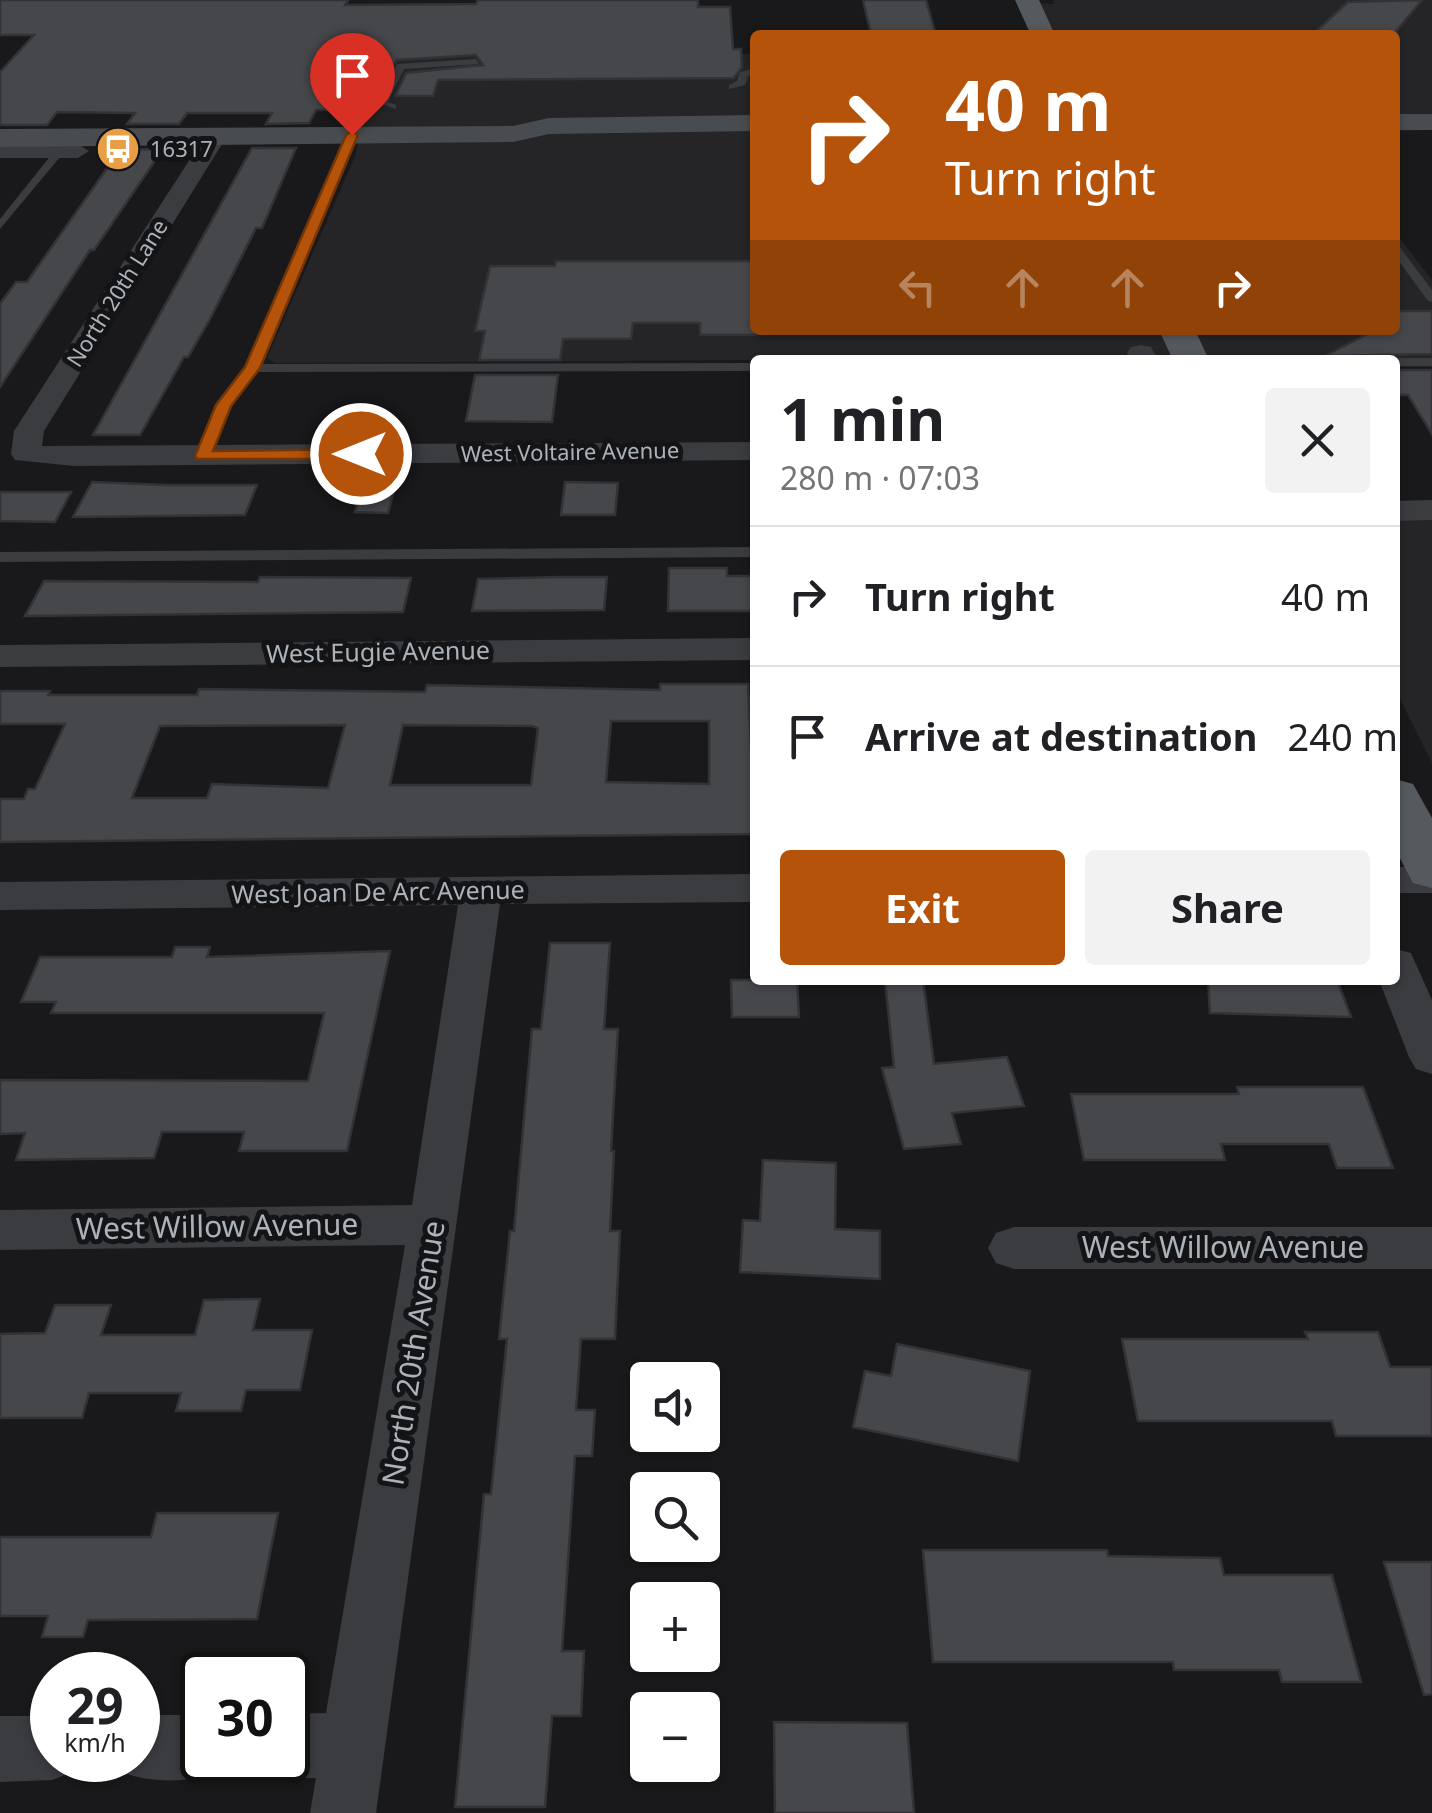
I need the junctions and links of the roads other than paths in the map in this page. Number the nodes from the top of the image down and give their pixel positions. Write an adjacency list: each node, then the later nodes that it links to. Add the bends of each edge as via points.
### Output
1 (1027, 0): 2 (main road)
2 (1041, 30)
3 (476, 62): 6 (lane, via 400,66 384,103)
4 (750, 72): 5 (lane)
5 (732, 87)
6 (392, 106)
7 (1400, 122): 8 (main road)
8 (1432, 122)
9 (750, 123): 10 (main road, via 549,126)
10 (514, 134): 11 (main road); 16 (main road, via 552,142)
11 (352, 135): 12 (main road); 25 (lane)
12 (216, 136): 13 (main road); 27 (street, North 20th Lane, via 30,431)
13 (0, 138)
14 (1400, 138): 15 (main road)
15 (1432, 138)
16 (750, 140)
17 (0, 151): 18 (street)
18 (69, 151): 19 (lane)
19 (0, 226)
20 (1400, 255): 21 (lane)
21 (1432, 298)
22 (1400, 362): 23 (lane)
23 (1432, 362)
24 (750, 367): 25 (lane)
25 (252, 368): 28 (lane, via 224,405)
26 (750, 451): 28 (street, West Voltaire Avenue)
27 (26, 454): 28 (street, West Voltaire Avenue)
28 (203, 456)
29 (1400, 510): 30 (street)
30 (1432, 510)
31 (750, 552): 32 (lane)
32 (0, 557)
33 (750, 648): 34 (street, West Eugie Avenue)
34 (0, 656)
35 (1400, 805): 36 (main road)
36 (1432, 871)
37 (1400, 880): 38 (street)
38 (1432, 880)
39 (750, 888): 40 (street, West Joan De Arc Avenue)
40 (480, 892): 41 (street, West Joan De Arc Avenue); 44 (street, North 20th Avenue)
41 (0, 896)
42 (1400, 977): 43 (street)
43 (1432, 1057)
44 (434, 1224): 45 (street, West Willow Avenue); 48 (street, North 20th Avenue)
45 (0, 1230)
46 (1014, 1248): 47 (street, West Willow Avenue)
47 (1432, 1248)
48 (353, 1745): 49 (street); 52 (street, North 20th Avenue)
49 (310, 1746)
50 (0, 1748): 51 (street)
51 (30, 1748)
52 (343, 1813)

